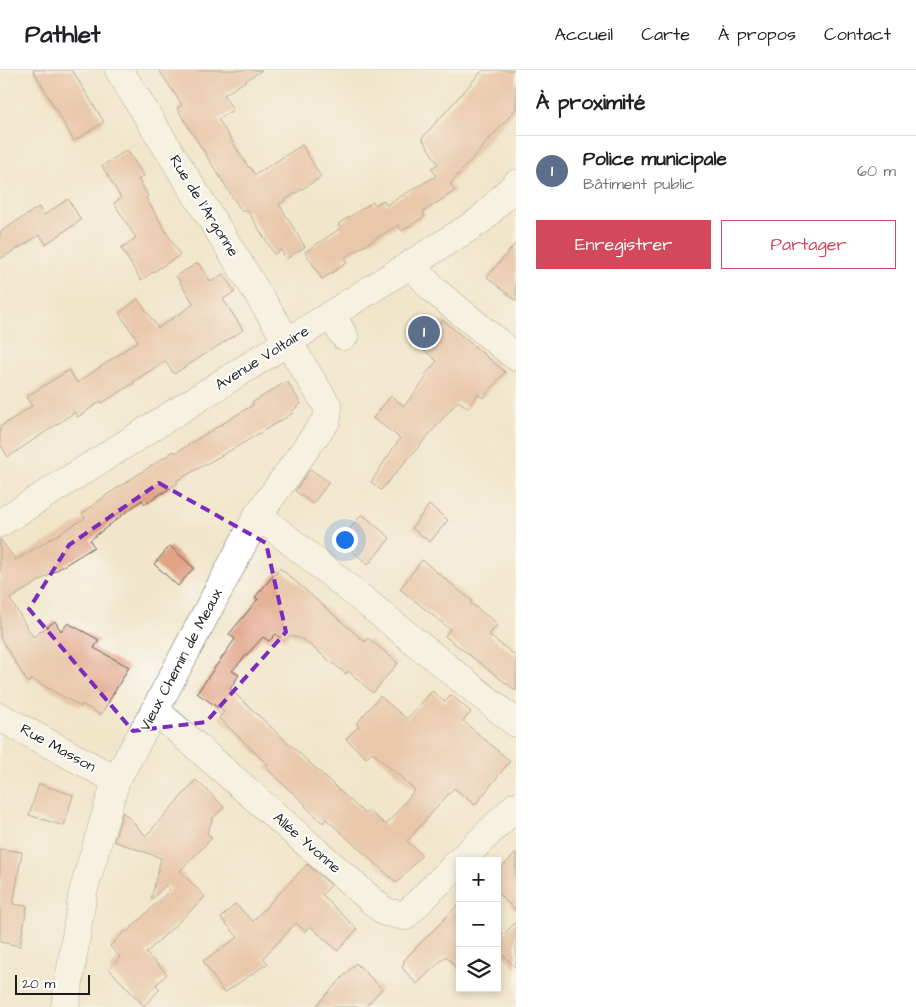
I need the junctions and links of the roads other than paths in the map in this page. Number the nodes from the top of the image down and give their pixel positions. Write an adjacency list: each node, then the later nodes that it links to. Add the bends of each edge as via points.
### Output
1 (118, 70): 4 (street, Rue de l'Argonne)
2 (516, 184): 3 (street, Avenue Voltaire, via 481,220)
3 (411, 265): 4 (street, Avenue Voltaire, via 337,326); 5 (street, via 434,291)
4 (289, 342): 6 (street, Vieux Chemin de Meaux, via 328,406 327,419); 7 (street, Avenue Voltaire)
5 (516, 357)
6 (258, 515): 8 (street, Vieux Chemin de Meaux); 10 (street)
7 (0, 523)
8 (155, 710): 11 (street, Vieux Chemin de Meaux); 14 (street, Allée Yvonne, via 385,912 405,916)
9 (0, 717): 11 (street, Rue Masson)
10 (516, 723)
11 (116, 780): 15 (street, Vieux Chemin de Meaux, via 83,892)
12 (516, 806): 13 (street, Allée Yvonne)
13 (464, 857)
14 (456, 865)
15 (65, 1007)

